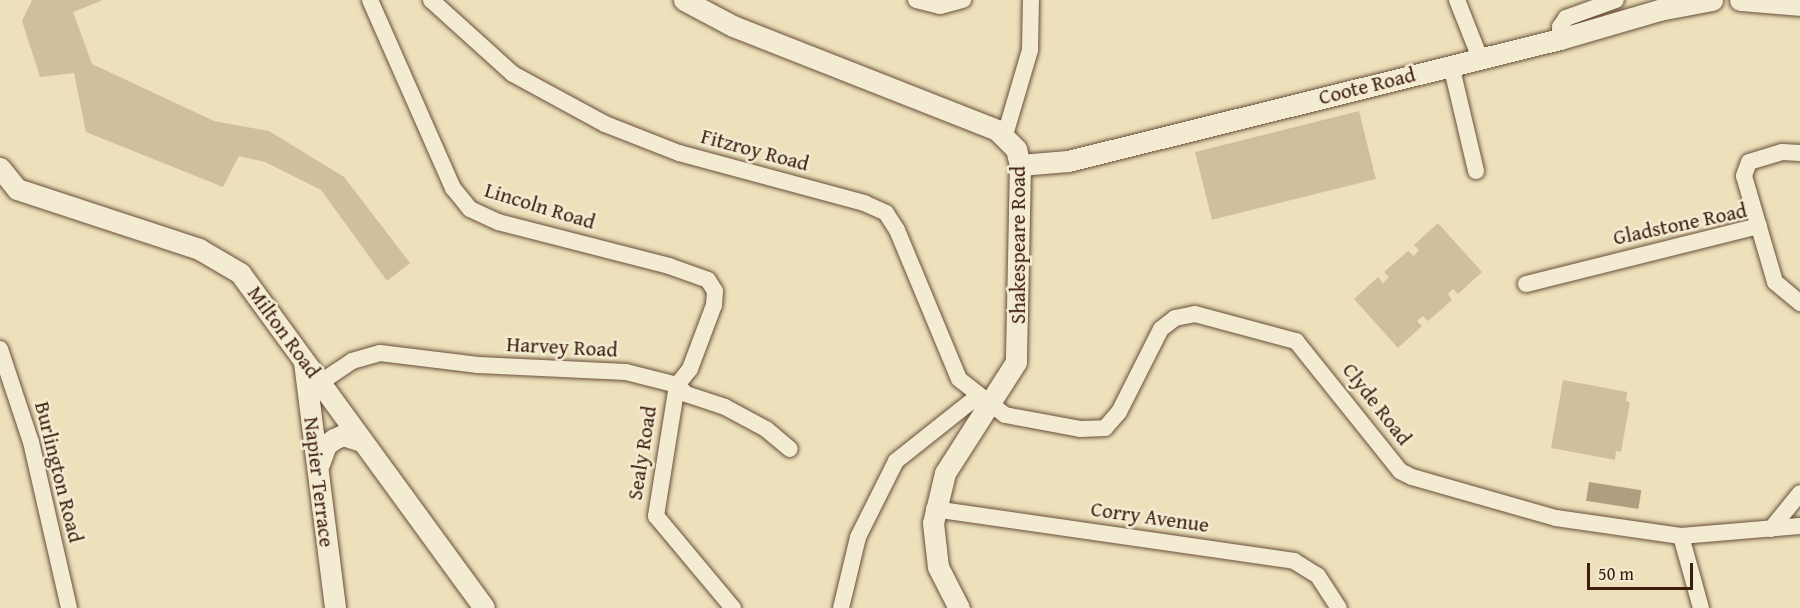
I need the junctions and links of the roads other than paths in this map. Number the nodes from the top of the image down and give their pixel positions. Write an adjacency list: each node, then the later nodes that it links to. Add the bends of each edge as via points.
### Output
1 (370, 0): 26 (street, Lincoln Road, via 453,189 470,209 498,222 669,266 708,280 715,291 714,305 690,369)
2 (431, 0): 27 (street, Fitzroy Road, via 513,74 605,124 679,153 864,203 886,213 897,230 959,380)
3 (684, 0): 15 (street, Shakespeare Road, via 733,26)
4 (916, 0): 5 (street, via 940,6)
5 (963, 0)
6 (1031, 0): 15 (street, via 1030,50)
7 (1457, 0): 13 (street)
8 (1616, 0): 12 (street, via 1566,18 1560,27)
9 (1712, 0): 12 (street, Coote Road, via 1659,10)
10 (1740, 0): 11 (street)
11 (1800, 5)
12 (1560, 39): 13 (street, Coote Road)
13 (1480, 58): 14 (street, Coote Road)
14 (1451, 65): 17 (street, Coote Road, via 1068,161); 19 (street)
15 (1005, 135): 17 (street, Shakespeare Road, via 1016,149)
16 (1800, 153): 20 (street, via 1782,152 1749,162 1745,168)
17 (1020, 165): 27 (street, Shakespeare Road, via 1018,352 1011,374)
18 (0, 170): 24 (street, Milton Road, via 17,189 199,249 229,263)
19 (1476, 171)
20 (1758, 225): 21 (street, Gladstone Road); 22 (street, Gladstone Road, via 1775,282)
21 (1526, 284)
22 (1800, 303)
23 (0, 349): 36 (street, Burlington Road, via 31,442)
24 (303, 357): 25 (street, Milton Road); 30 (street, Napier Terrace)
25 (321, 382): 26 (street, Harvey Road, via 364,356 398,352 478,365 604,369); 28 (street, Milton Road)
26 (677, 385): 29 (street, Harvey Road, via 686,394 751,420); 39 (street, Sealy Road, via 656,516)
27 (985, 401): 32 (street, Shakespeare Road, via 945,473); 35 (street, Clyde Road, via 1017,419 1080,429 1105,428 1119,412 1161,329 1185,315 1210,316 1296,341 1400,471 1412,477 1556,518); 40 (street, via 896,461 858,537)
28 (362, 441): 30 (street, via 343,435 326,445); 38 (street, Milton Road)
29 (790, 449)
30 (319, 464): 37 (street, Napier Terrace)
31 (1800, 493): 34 (street)
32 (934, 509): 41 (street, Shakespeare Road, via 933,543 938,567); 42 (street, Corry Avenue, via 1285,558 1318,576)
33 (1800, 526): 34 (street, Clyde Road)
34 (1771, 529): 35 (street, Clyde Road)
35 (1682, 536): 43 (street)
36 (69, 608)
37 (335, 608)
38 (484, 608)
39 (733, 608)
40 (841, 608)
41 (959, 608)
42 (1339, 608)
43 (1701, 608)

